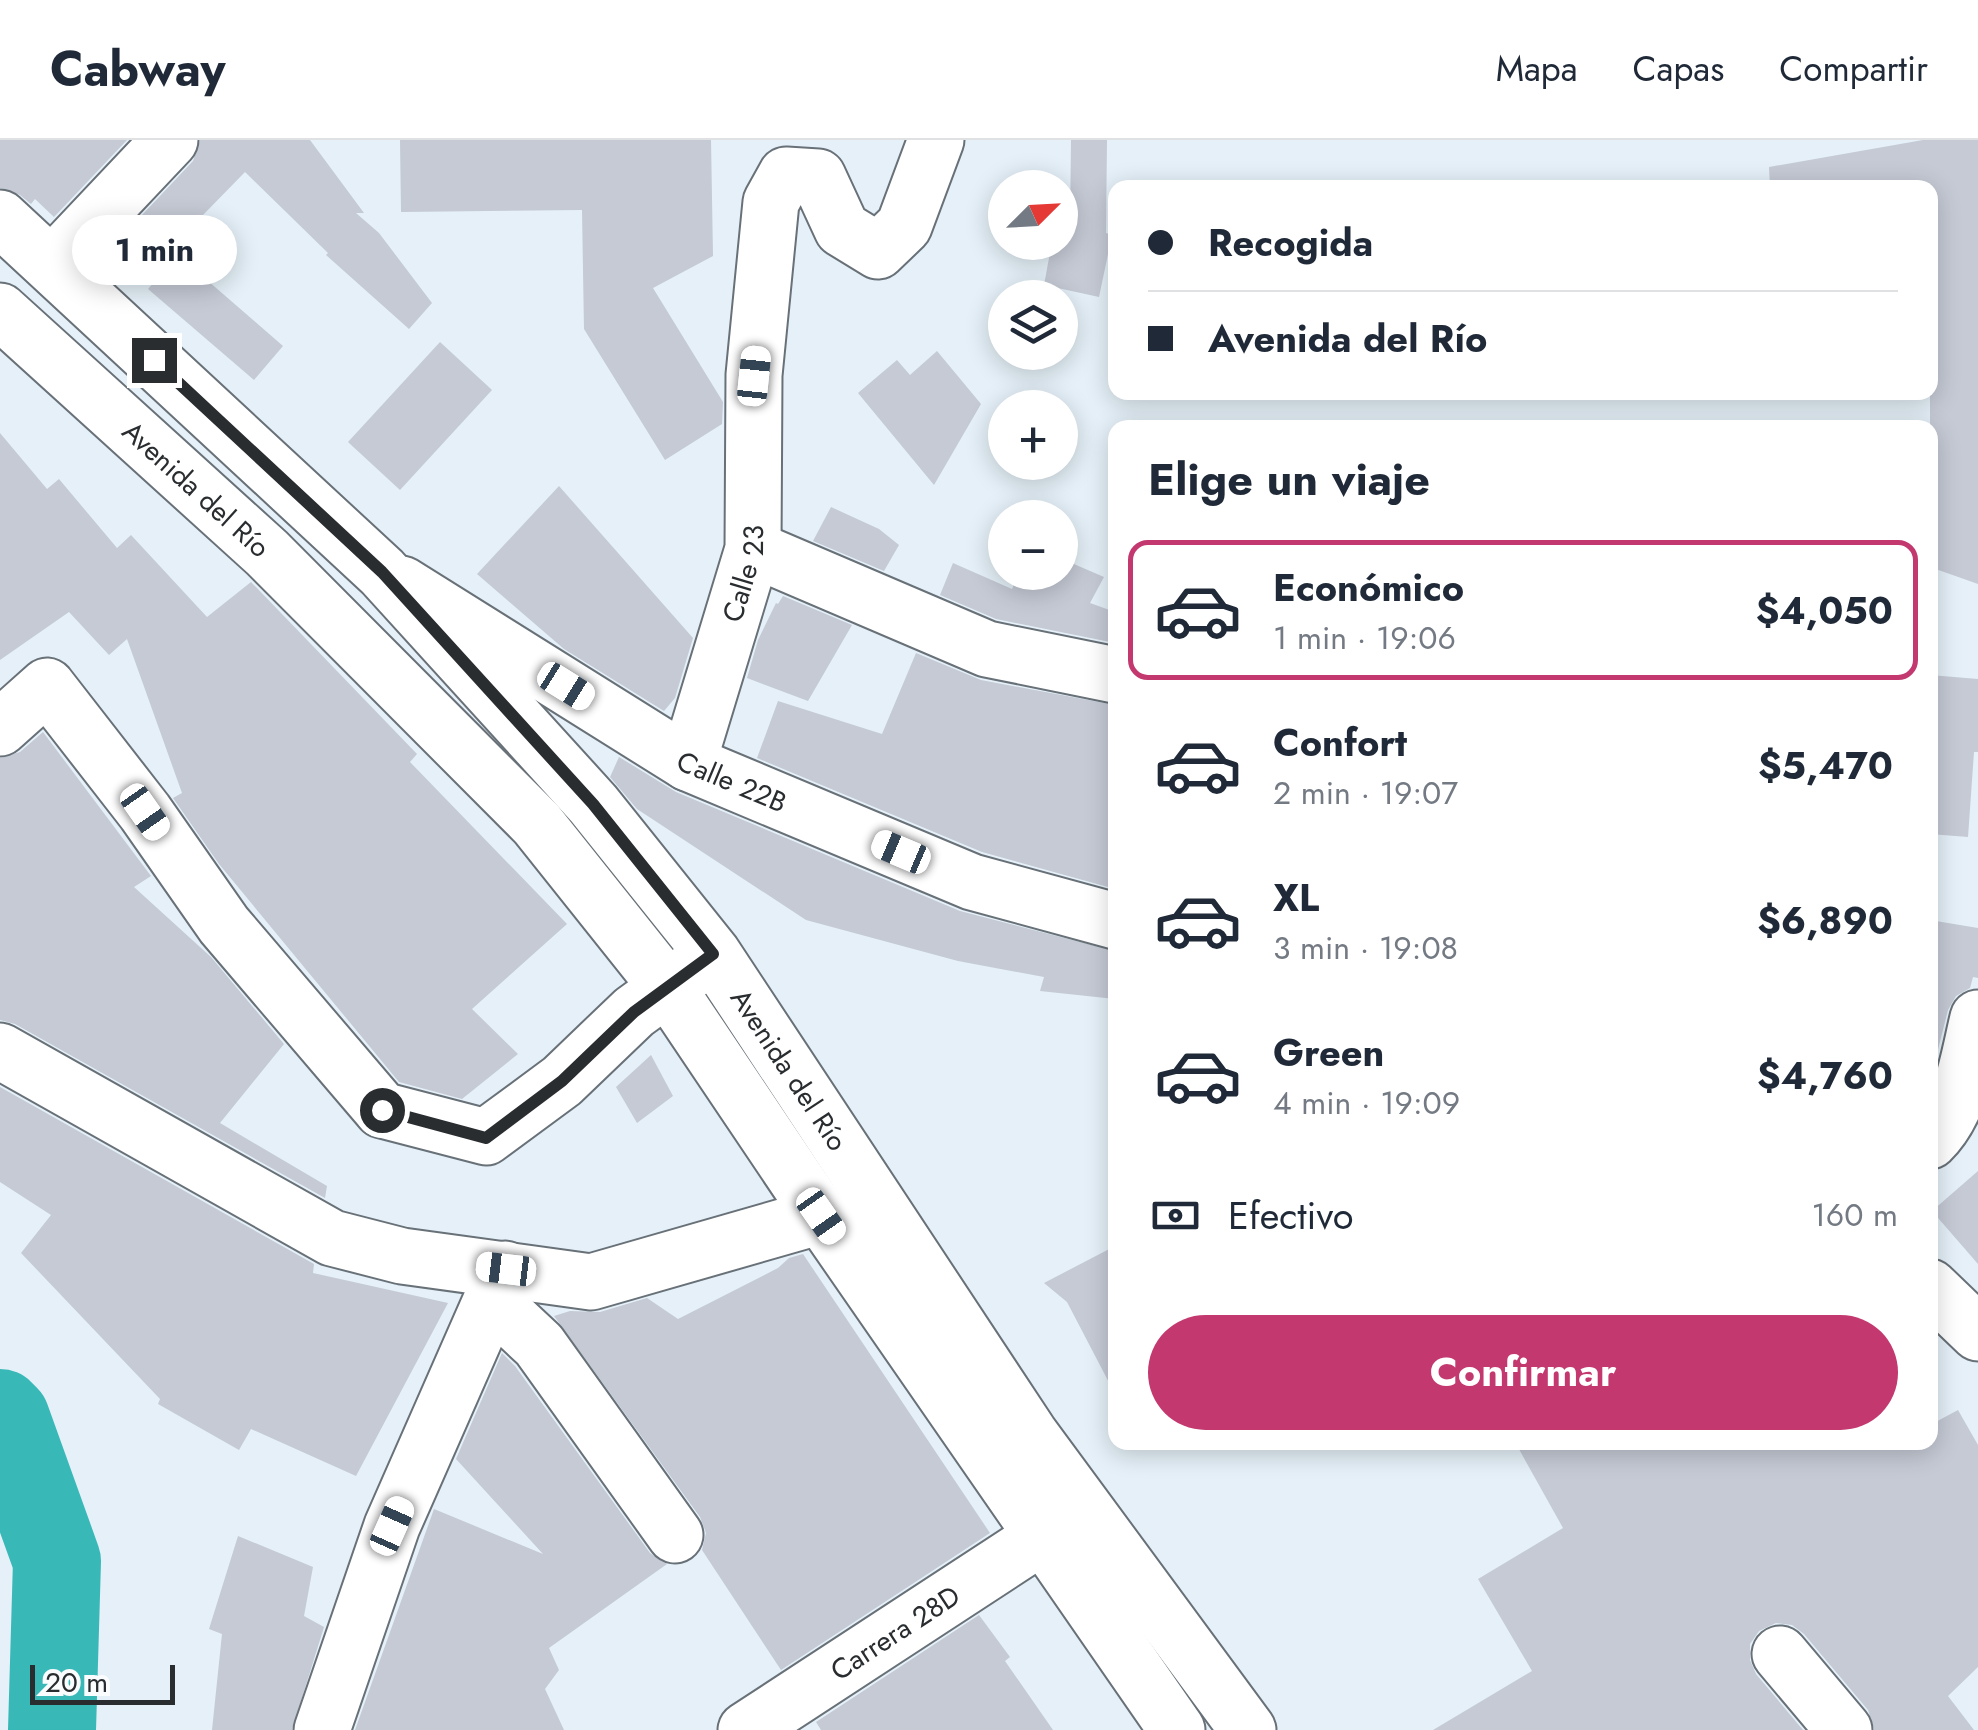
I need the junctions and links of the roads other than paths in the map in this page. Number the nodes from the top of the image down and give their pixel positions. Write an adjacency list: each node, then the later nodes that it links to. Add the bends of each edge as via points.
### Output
1 (170, 140): 4 (street)
2 (936, 140): 8 (street, Calle 23, via 904,226 878,251 842,229 818,177 786,175 772,202 754,376)
3 (0, 218): 4 (street, Avenida del Río)
4 (64, 277): 5 (street); 6 (street, Avenida del Río)
5 (18, 327): 7 (street, Avenida del Río)
6 (256, 455): 7 (street); 9 (street, Avenida del Río)
7 (214, 505): 15 (street, Avenida del Río, via 536,824)
8 (753, 549): 10 (street, via 987,648); 12 (street, Calle 23)
9 (382, 572): 12 (street, Calle 22B); 14 (street, Avenida del Río, via 593,804)
10 (1108, 674)
11 (0, 728): 15 (street, via 47,686 224,925 382,1110 486,1138)
12 (688, 763): 13 (street, Calle 22B, via 972,882)
13 (1108, 919)
14 (713, 954): 15 (street); 29 (street, Avenida del Río, via 1030,1434)
15 (668, 987): 19 (street, Avenida del Río)
16 (1978, 1018): 18 (street, via 1962,1088)
17 (0, 1051): 20 (street, via 332,1238)
18 (1938, 1133)
19 (821, 1216): 20 (street, via 591,1282); 24 (street, Avenida del Río)
20 (499, 1285): 23 (street); 27 (street, via 392,1526)
21 (1938, 1295): 22 (street)
22 (1978, 1333)
23 (674, 1535)
24 (1043, 1536): 26 (street, Avenida del Río); 28 (street, Carrera 28D)
25 (1780, 1654): 30 (street)
26 (1170, 1728)
27 (322, 1730)
28 (746, 1730)
29 (1248, 1730)
30 (1844, 1730)

